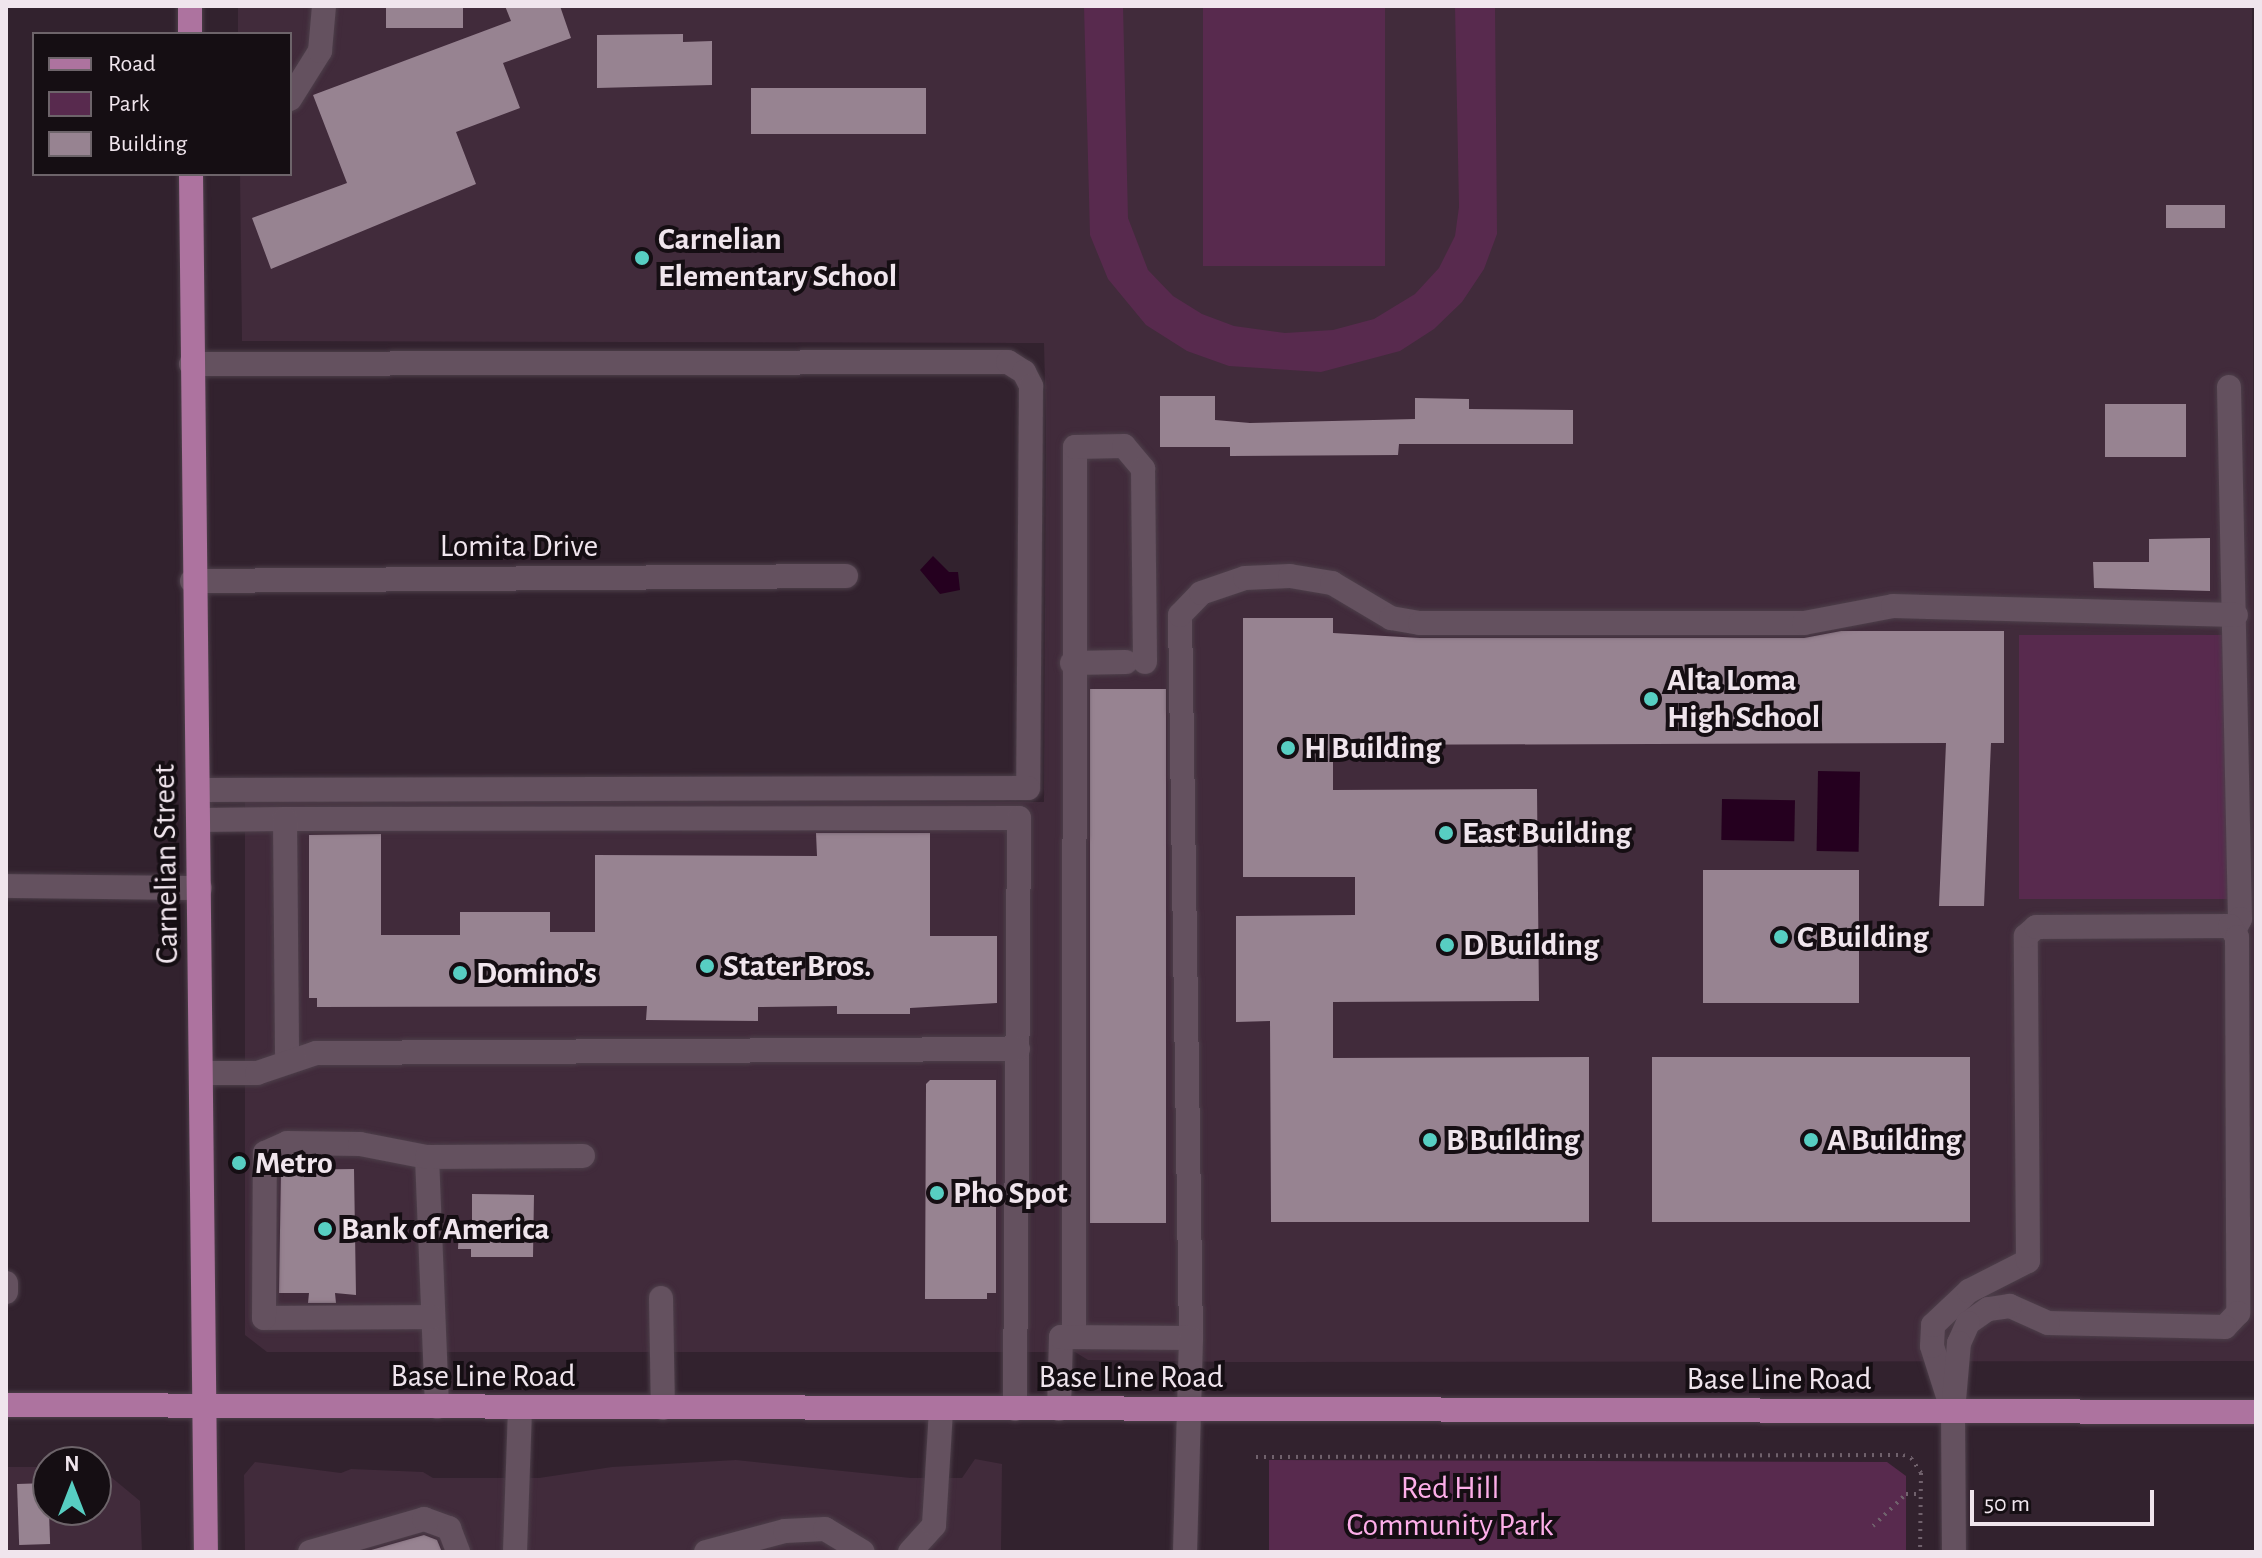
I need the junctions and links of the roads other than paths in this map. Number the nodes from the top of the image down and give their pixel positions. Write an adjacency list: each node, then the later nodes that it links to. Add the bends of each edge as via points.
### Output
1 (190, 6): 3 (main road)
2 (324, 6): 4 (street, via 320,51)
3 (190, 32)
4 (292, 96)
5 (191, 176): 6 (main road, Carnelian Street)
6 (191, 364): 9 (main road, Carnelian Street); 12 (street, via 1008,362 1024,372 1031,386 1028,788)
7 (2229, 387): 10 (street)
8 (846, 576): 9 (street, Lomita Drive)
9 (192, 581): 12 (main road, Carnelian Street)
10 (2236, 615): 17 (street, via 2240,919); 28 (street, via 1893,606 1804,623 1420,623 1391,618 1332,583 1290,576 1245,578 1201,593 1180,615)
11 (1072, 663): 11 (street, via 1075,447 1124,446 1143,469 1136,662); 27 (street)
12 (198, 790): 14 (main road, Carnelian Street)
13 (285, 819): 14 (street); 18 (street, via 1019,818); 19 (street)
14 (198, 820): 16 (main road, Carnelian Street)
15 (6, 886): 16 (street)
16 (200, 888): 20 (main road, Carnelian Street)
17 (2234, 931): 38 (street, via 2212,925 2036,927 2026,936 2028,1261 1969,1291 1933,1325 1932,1346); 38 (street, via 2238,1313 2225,1327 2048,1323 2010,1306 1988,1309 1968,1323 1959,1343)
18 (1018, 1049): 19 (street, via 316,1053); 35 (street)
19 (287, 1060): 20 (street, via 257,1073)
20 (201, 1073): 30 (main road, Carnelian Street)
21 (583, 1156): 22 (street)
22 (427, 1157): 26 (street); 26 (street, via 360,1144 287,1143 265,1153 264,1318)
23 (6, 1283): 24 (street)
24 (6, 1292)
25 (661, 1298): 33 (street)
26 (433, 1317): 31 (street)
27 (1074, 1337): 28 (street); 36 (street, via 1061,1337)
28 (1191, 1338): 37 (street)
29 (6, 1405): 30 (main road, Base Line Road)
30 (203, 1407): 31 (main road, Base Line Road); 41 (main road, Carnelian Street)
31 (437, 1407): 32 (main road, Base Line Road)
32 (520, 1408): 33 (main road, Base Line Road); 44 (street)
33 (663, 1408): 34 (main road, Base Line Road)
34 (941, 1409): 35 (main road, Base Line Road); 47 (street, via 934,1525)
35 (1015, 1409): 36 (main road, Base Line Road)
36 (1059, 1409): 37 (main road, Base Line Road)
37 (1192, 1409): 38 (main road, Base Line Road); 48 (street)
38 (1953, 1412): 39 (main road, Base Line Road); 49 (street)
39 (2256, 1412)
40 (810, 1541): 45 (street, via 785,1531); 46 (street, via 825,1529)
41 (206, 1552)
42 (310, 1552): 43 (street, via 424,1519 449,1528)
43 (458, 1552)
44 (515, 1552)
45 (706, 1552)
46 (863, 1552)
47 (910, 1552)
48 (1185, 1552)
49 (1954, 1552)

